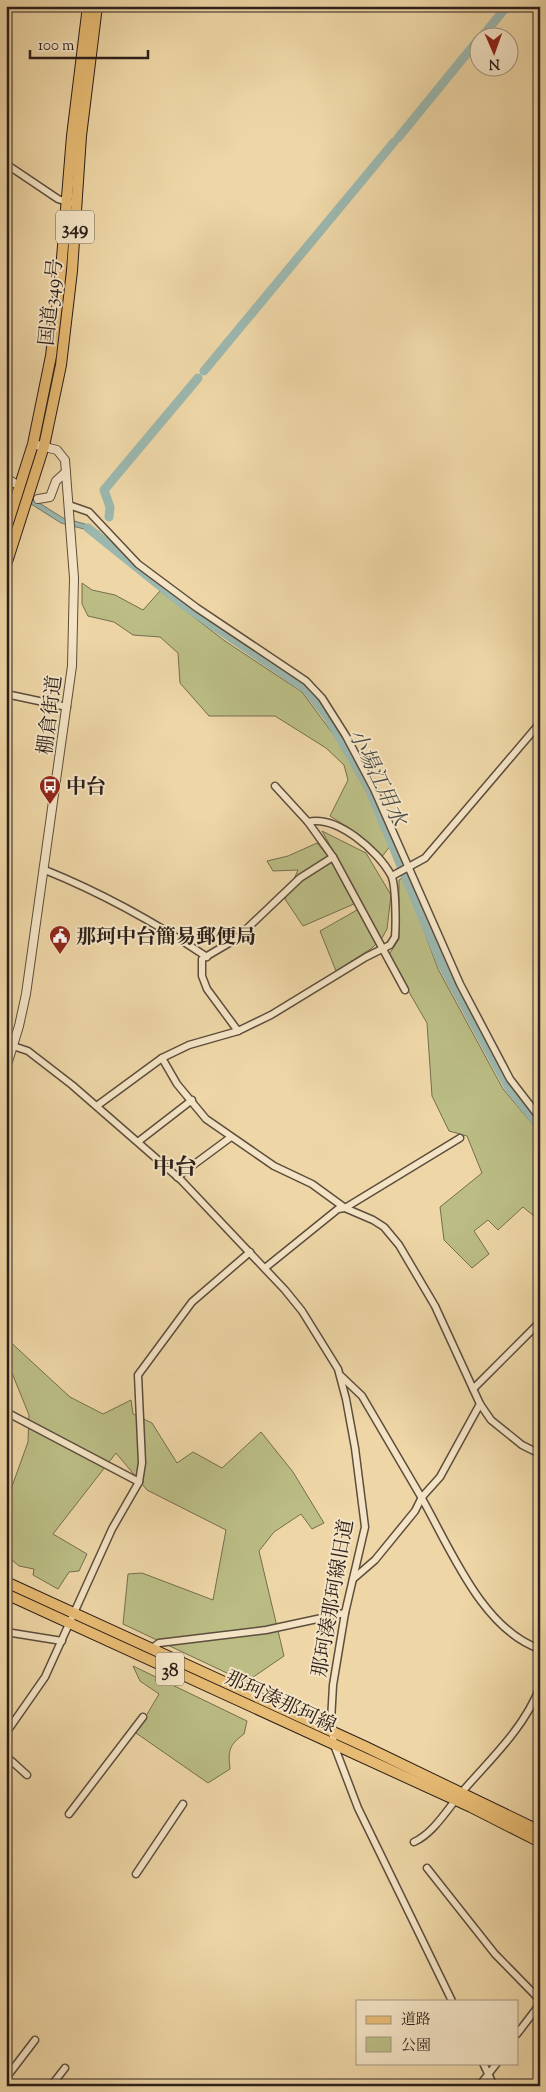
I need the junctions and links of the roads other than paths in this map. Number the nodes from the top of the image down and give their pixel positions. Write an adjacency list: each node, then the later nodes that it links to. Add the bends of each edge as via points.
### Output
1 (88, 6): 4 (main road, 国道349号 / 349)
2 (97, 6): 4 (main road, 国道349号 / 349)
3 (6, 164): 4 (street)
4 (71, 203): 5 (main road, 国道349号 / 349, via 56,322); 6 (main road, 国道349号 / 349, via 67,323 56,396)
5 (33, 444): 6 (street, 棚倉街道); 12 (main road, 国道349号 / 349)
6 (44, 446): 7 (street, 棚倉街道, via 62,454); 13 (main road, 国道349号 / 349)
7 (66, 472): 10 (street, via 56,481 50,497); 11 (street, 棚倉街道)
8 (6, 478): 9 (street)
9 (14, 483)
10 (38, 498)
11 (69, 505): 15 (street, 棚倉街道, via 75,610); 20 (street, via 89,512 138,564 306,681 322,698 374,790)
12 (6, 529)
13 (6, 565)
14 (6, 694): 15 (street)
15 (67, 707): 21 (street, 棚倉街道)
16 (540, 723): 20 (street, via 425,858)
17 (275, 786): 18 (street)
18 (308, 822): 19 (street); 22 (street, via 322,821 360,839)
19 (333, 856): 23 (street); 24 (street, via 300,878 236,939)
20 (407, 868): 22 (street); 32 (street, via 460,984 510,1078)
21 (45, 870): 24 (street, via 106,898 132,914 153,921); 27 (street, 棚倉街道, via 26,994)
22 (395, 874): 23 (street, via 395,937)
23 (382, 949): 25 (street); 26 (street)
24 (207, 957): 26 (street, via 202,958 204,982)
25 (405, 990)
26 (238, 1031): 28 (street, via 189,1044)
27 (13, 1046): 29 (street, 棚倉街道); 31 (street, 那珂湊那珂線旧道, via 28,1051)
28 (162, 1058): 30 (street); 31 (street)
29 (6, 1068)
30 (192, 1100): 33 (street, via 206,1119); 35 (street)
31 (98, 1105): 35 (street, 那珂湊那珂線旧道)
32 (540, 1118)
33 (231, 1137): 36 (street); 37 (street, via 274,1166 312,1184)
34 (460, 1138): 37 (street)
35 (139, 1141): 36 (street, 那珂湊那珂線旧道)
36 (177, 1177): 38 (street, 那珂湊那珂線旧道)
37 (345, 1208): 39 (street, via 338,1209); 42 (street, via 384,1227 399,1245 434,1306)
38 (250, 1252): 39 (street, 那珂湊那珂線旧道); 46 (street, via 192,1302 138,1375 142,1463)
39 (265, 1268): 41 (street, 那珂湊那珂線旧道, via 302,1311)
40 (540, 1322): 42 (street)
41 (341, 1376): 47 (street, via 362,1396); 48 (street, 那珂湊那珂線旧道, via 356,1448 365,1527)
42 (473, 1388): 43 (street)
43 (480, 1404): 45 (street, via 502,1430); 47 (street, via 440,1477)
44 (6, 1412): 46 (street)
45 (540, 1454)
46 (139, 1482): 52 (street, via 112,1528)
47 (422, 1497): 48 (street, via 395,1538); 56 (street, via 470,1584 488,1609 516,1638)
48 (353, 1579): 51 (street, 那珂湊那珂線旧道)
49 (6, 1582): 52 (main road, 那珂湊那珂線 / 38)
50 (6, 1594): 52 (main road, 那珂湊那珂線 / 38)
51 (345, 1613): 55 (street, via 266,1630 159,1643); 59 (street, 那珂湊那珂線旧道, via 333,1685)
52 (72, 1618): 54 (street); 55 (main road, 那珂湊那珂線 / 38); 61 (main road, 那珂湊那珂線 / 38)
53 (6, 1632): 54 (street)
54 (62, 1641): 60 (street, via 45,1677)
55 (151, 1649): 59 (main road, 那珂湊那珂線 / 38)
56 (540, 1649)
57 (540, 1687): 64 (street, via 504,1748)
58 (143, 1718): 66 (street)
59 (332, 1732): 61 (street, 那珂湊那珂線旧道); 64 (main road, 那珂湊那珂線 / 38)
60 (6, 1733)
61 (334, 1746): 64 (main road, 那珂湊那珂線 / 38); 72 (street, 那珂湊那珂線旧道, via 358,1808)
62 (6, 1756): 63 (street)
63 (27, 1775)
64 (459, 1796): 67 (main road, 那珂湊那珂線 / 38); 68 (street); 69 (main road, 那珂湊那珂線 / 38)
65 (183, 1804): 71 (street)
66 (69, 1814)
67 (540, 1831)
68 (414, 1842)
69 (540, 1842)
70 (427, 1868): 73 (street, via 495,1954)
71 (136, 1874)
72 (452, 2000)
73 (540, 2002): 74 (street)
74 (518, 2033)
75 (35, 2040): 80 (street)
76 (484, 2064): 79 (street)
77 (496, 2064): 79 (street)
78 (65, 2068): 81 (street)
79 (490, 2075): 82 (street); 83 (street)
80 (6, 2078)
81 (51, 2086)
82 (479, 2086)
83 (494, 2086)

